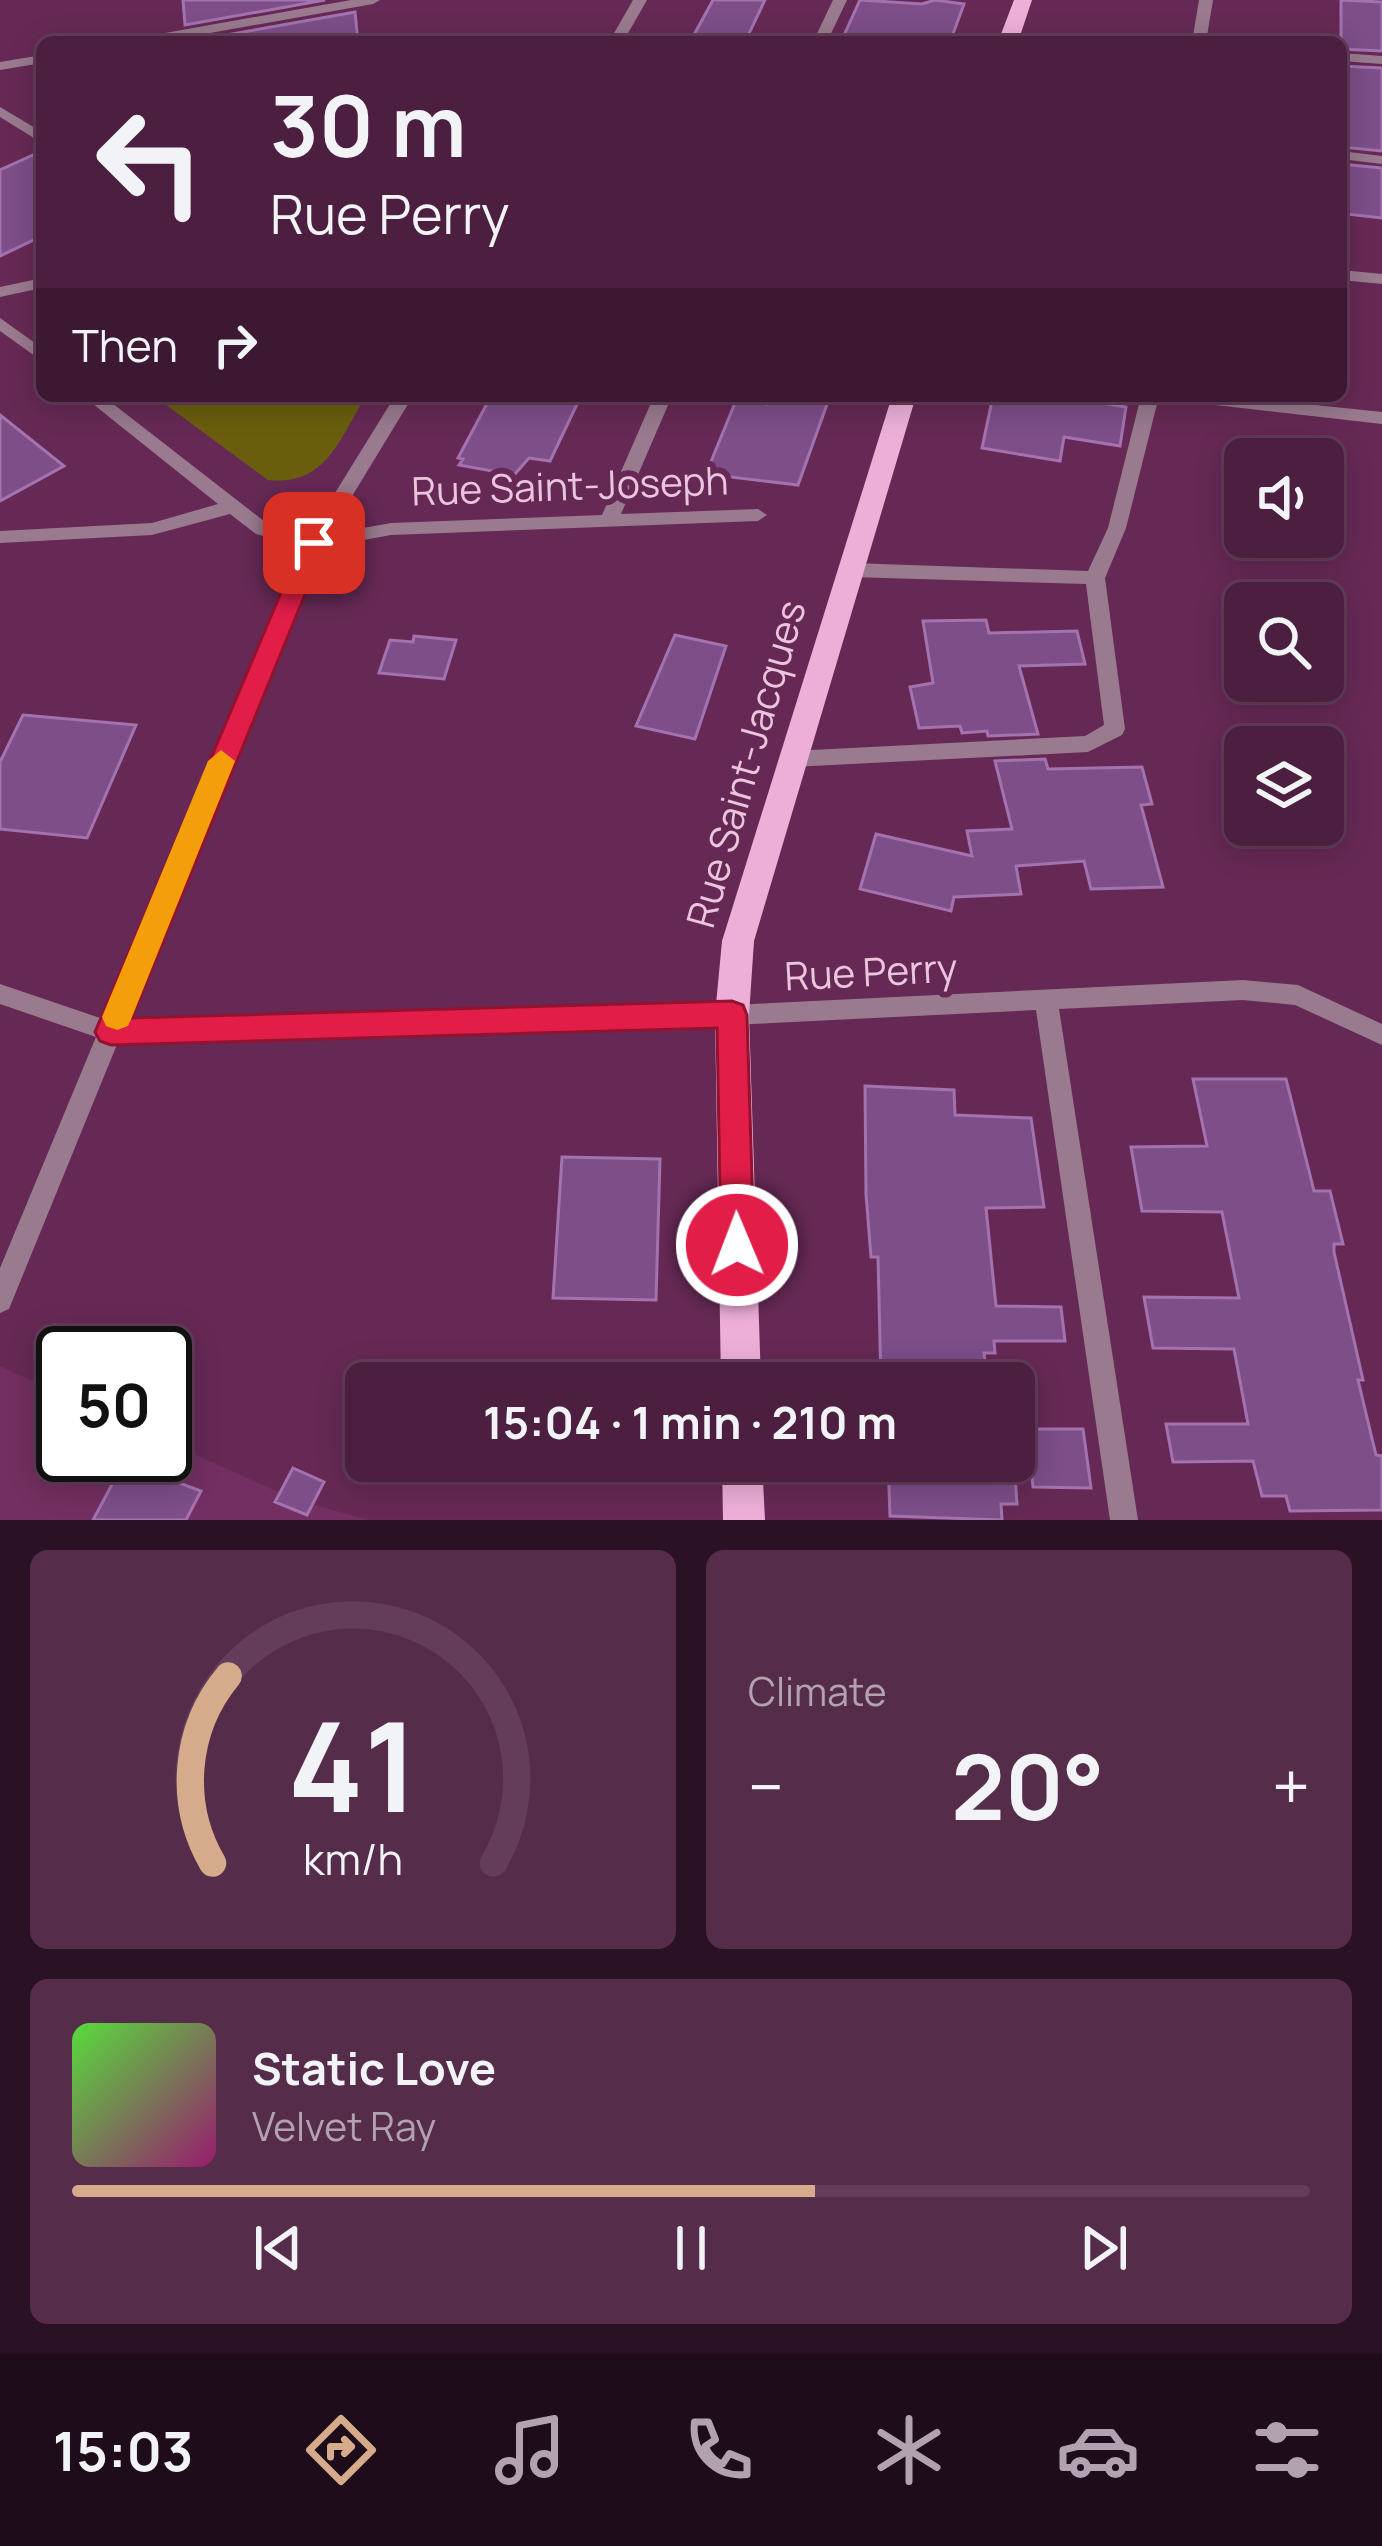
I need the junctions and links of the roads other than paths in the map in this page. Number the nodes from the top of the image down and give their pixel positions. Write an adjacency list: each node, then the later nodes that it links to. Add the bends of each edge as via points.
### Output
1 (374, 0): 6 (street)
2 (640, 0): 7 (street)
3 (840, 0): 8 (street)
4 (1023, 0): 9 (main road)
5 (1206, 0): 10 (street)
6 (171, 36)
7 (619, 36)
8 (823, 36)
9 (1009, 36)
10 (1200, 36)
11 (1347, 58): 13 (street)
12 (36, 60): 14 (street)
13 (1382, 61)
14 (0, 67)
15 (0, 111): 16 (street)
16 (36, 135)
17 (1347, 156): 18 (street)
18 (1382, 160)
19 (1347, 276): 20 (street)
20 (1382, 279)
21 (36, 284): 22 (street)
22 (0, 292)
23 (0, 323): 24 (street)
24 (36, 351)
25 (100, 402): 32 (street)
26 (400, 402): 36 (street)
27 (660, 402): 34 (street)
28 (902, 402): 37 (main road, Rue Saint-Jacques)
29 (1148, 402): 38 (street, via 1117,527)
30 (1236, 402): 31 (street)
31 (1382, 418)
32 (232, 506): 35 (street, via 152,529); 36 (street, via 263,530)
33 (758, 514): 34 (street, Rue Saint-Joseph)
34 (609, 521): 36 (street, Rue Saint-Joseph, via 392,530)
35 (0, 537)
36 (314, 543): 43 (street)
37 (851, 570): 38 (street); 39 (main road, Rue Saint-Jacques)
38 (1095, 578): 39 (street, via 1115,729 1088,744)
39 (792, 759): 42 (main road, Rue Saint-Jacques, via 738,941)
40 (0, 994): 43 (street, Rue Perry)
41 (1046, 999): 42 (street, Rue Perry); 44 (street, Rue Perry, via 1298,995); 49 (street)
42 (732, 1015): 43 (street, Rue Perry); 46 (main road, Rue Saint-Jacques)
43 (111, 1032): 45 (street)
44 (1382, 1035)
45 (0, 1300)
46 (740, 1362)
47 (743, 1482): 48 (main road)
48 (744, 1520)
49 (1124, 1520)

